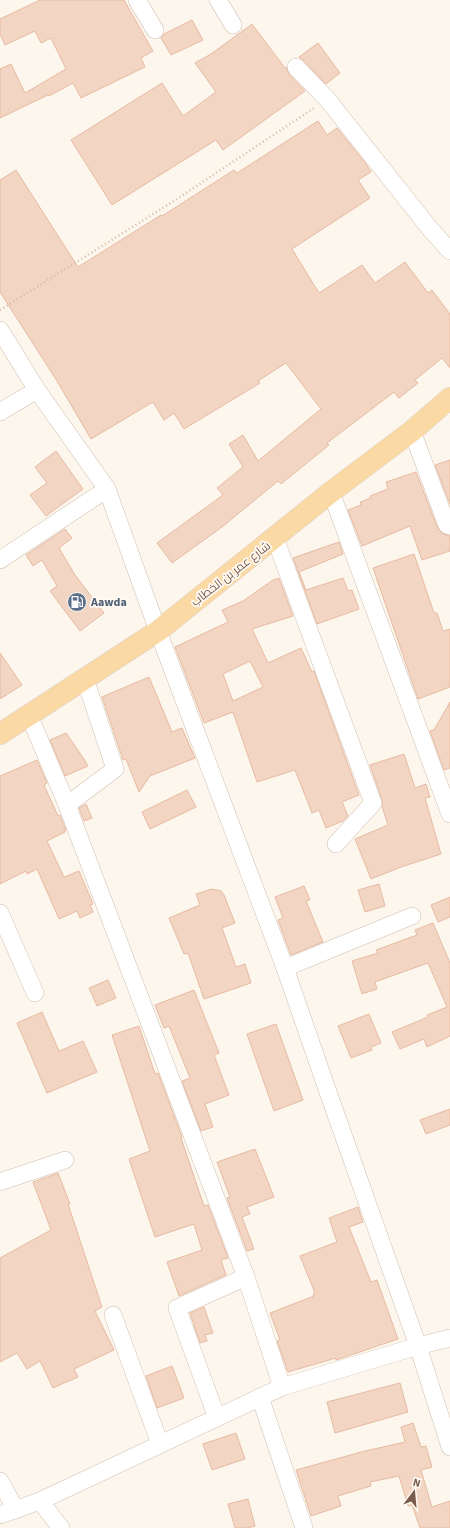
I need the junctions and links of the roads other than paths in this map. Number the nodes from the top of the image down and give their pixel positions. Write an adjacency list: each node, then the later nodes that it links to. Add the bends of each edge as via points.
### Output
1 (137, 0): 4 (street)
2 (218, 0): 3 (street)
3 (233, 25)
4 (155, 30)
5 (296, 67): 6 (street, via 327,99)
6 (450, 251)
7 (0, 330): 8 (street)
8 (37, 390): 10 (street); 12 (street)
9 (450, 398): 11 (main road, شارع عمر بن الخطاب)
10 (0, 412)
11 (412, 431): 13 (main road, شارع عمر بن الخطاب); 14 (street, via 447,525)
12 (107, 489): 16 (street); 17 (street)
13 (331, 492): 15 (main road, شارع عمر بن الخطاب); 22 (street)
14 (450, 526)
15 (275, 538): 17 (main road, شارع عمر بن الخطاب); 23 (street, via 373,803)
16 (0, 560)
17 (158, 631): 18 (main road, شارع عمر بن الخطاب); 26 (street)
18 (85, 679): 19 (main road, شارع عمر بن الخطاب); 21 (street, via 115,769)
19 (29, 716): 20 (main road, شارع عمر بن الخطاب); 21 (street)
20 (0, 734)
21 (67, 805): 30 (street)
22 (450, 814)
23 (336, 844)
24 (0, 913): 27 (street)
25 (412, 916): 26 (street)
26 (285, 968): 33 (street)
27 (35, 993)
28 (65, 1160): 29 (street)
29 (0, 1182)
30 (246, 1278): 34 (street); 36 (street, via 177,1308)
31 (113, 1314): 37 (street)
32 (450, 1338): 33 (street)
33 (418, 1346): 34 (street); 38 (street)
34 (282, 1387): 35 (street)
35 (260, 1397): 36 (street); 43 (street)
36 (217, 1418): 37 (street)
37 (160, 1444): 40 (street)
38 (450, 1447)
39 (0, 1482): 41 (street)
40 (40, 1501): 41 (street); 42 (street)
41 (8, 1513)
42 (61, 1528)
43 (304, 1528)

